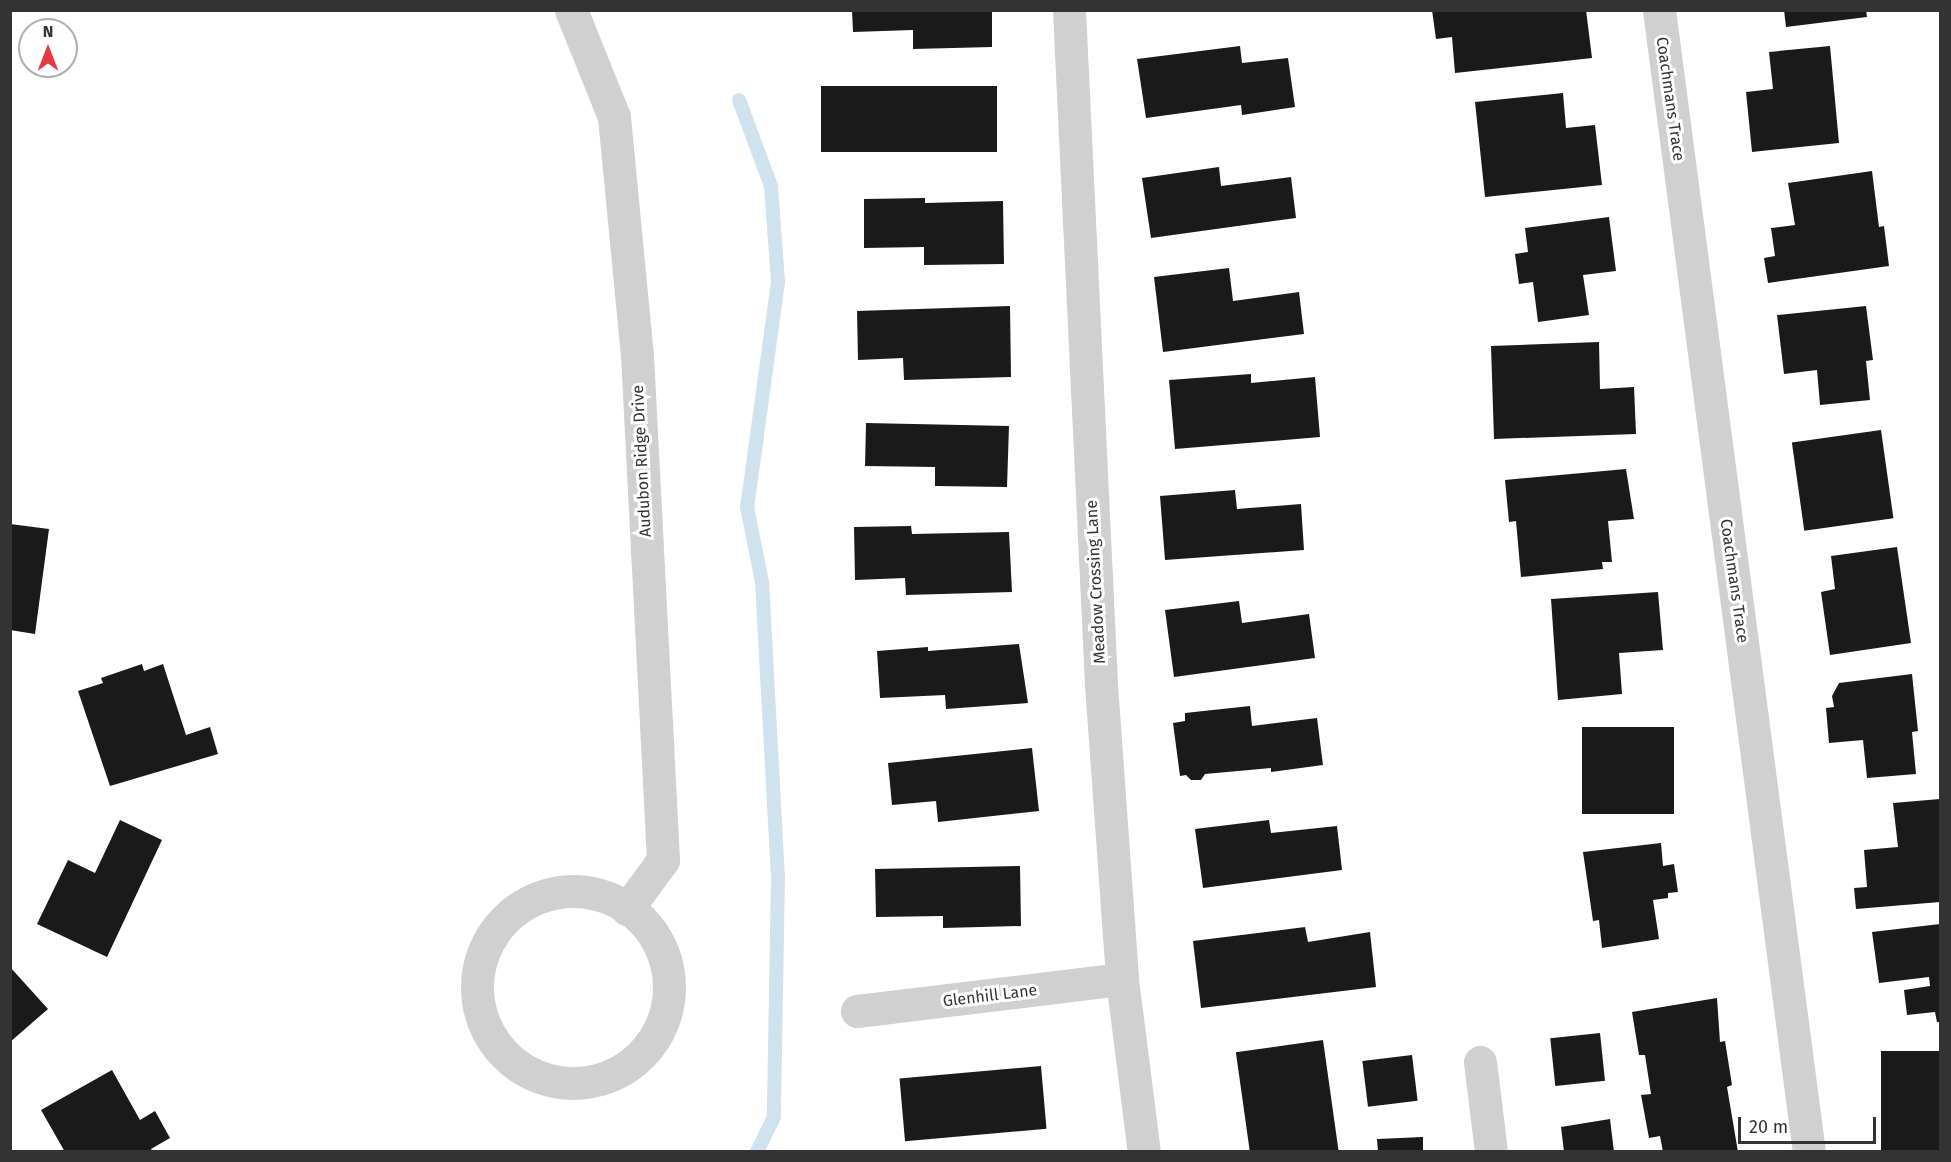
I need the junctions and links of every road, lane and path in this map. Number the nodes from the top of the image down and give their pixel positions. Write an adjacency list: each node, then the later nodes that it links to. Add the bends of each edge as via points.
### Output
1 (572, 10): 4 (street, Audubon Ridge Drive, via 614,117 637,355 663,860)
2 (1069, 10): 5 (street, Meadow Crossing Lane, via 1101,684)
3 (1659, 10): 10 (street, Coachmans Trace)
4 (627, 909): 4 (street, via 614,899 583,890 551,892 522,904 498,925 482,952 475,983 479,1015 493,1043 515,1065 543,1080 575,1084 607,1078 635,1062 656,1037 668,1007 669,975 660,944 641,918)
5 (1122, 979): 6 (street, Glenhill Lane); 8 (street, Meadow Crossing Lane)
6 (857, 1011)
7 (1480, 1062): 9 (street)
8 (1144, 1152)
9 (1491, 1152)
10 (1809, 1152)

